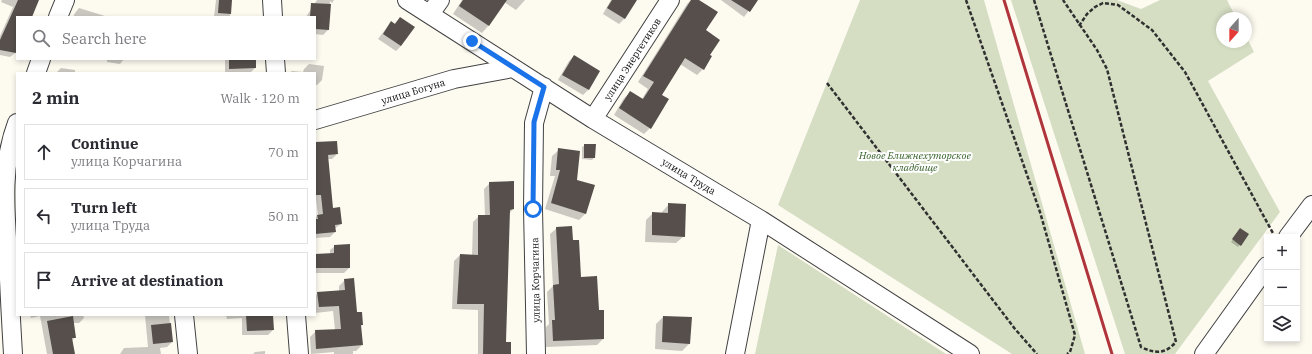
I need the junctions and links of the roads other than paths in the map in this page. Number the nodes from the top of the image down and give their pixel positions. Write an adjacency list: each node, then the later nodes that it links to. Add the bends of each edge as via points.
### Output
1 (66, 0): 6 (street)
2 (272, 0): 7 (street)
3 (407, 0): 5 (street, улица Труда)
4 (670, 0): 14 (street, улица Энергетиков)
5 (435, 7): 10 (street, улица Труда)
6 (58, 16)
7 (272, 16)
8 (42, 60): 11 (street)
9 (275, 60): 12 (street)
10 (513, 68): 13 (street, улица Труда); 15 (street, улица Богуна, via 454,79)
11 (36, 72)
12 (276, 72)
13 (544, 87): 14 (street, улица Труда); 26 (street, улица Корчагина, via 534,122)
14 (594, 119): 18 (street, улица Труда)
15 (316, 120)
16 (12, 132): 23 (street, via 5,174 5,207)
17 (1312, 206): 19 (street)
18 (761, 220): 27 (street); 28 (street, улица Труда)
19 (1290, 234)
20 (1264, 270): 29 (street)
21 (184, 316): 24 (street)
22 (296, 316): 25 (street)
23 (13, 354)
24 (188, 354)
25 (299, 354)
26 (536, 354)
27 (735, 354)
28 (970, 354)
29 (1204, 354)

